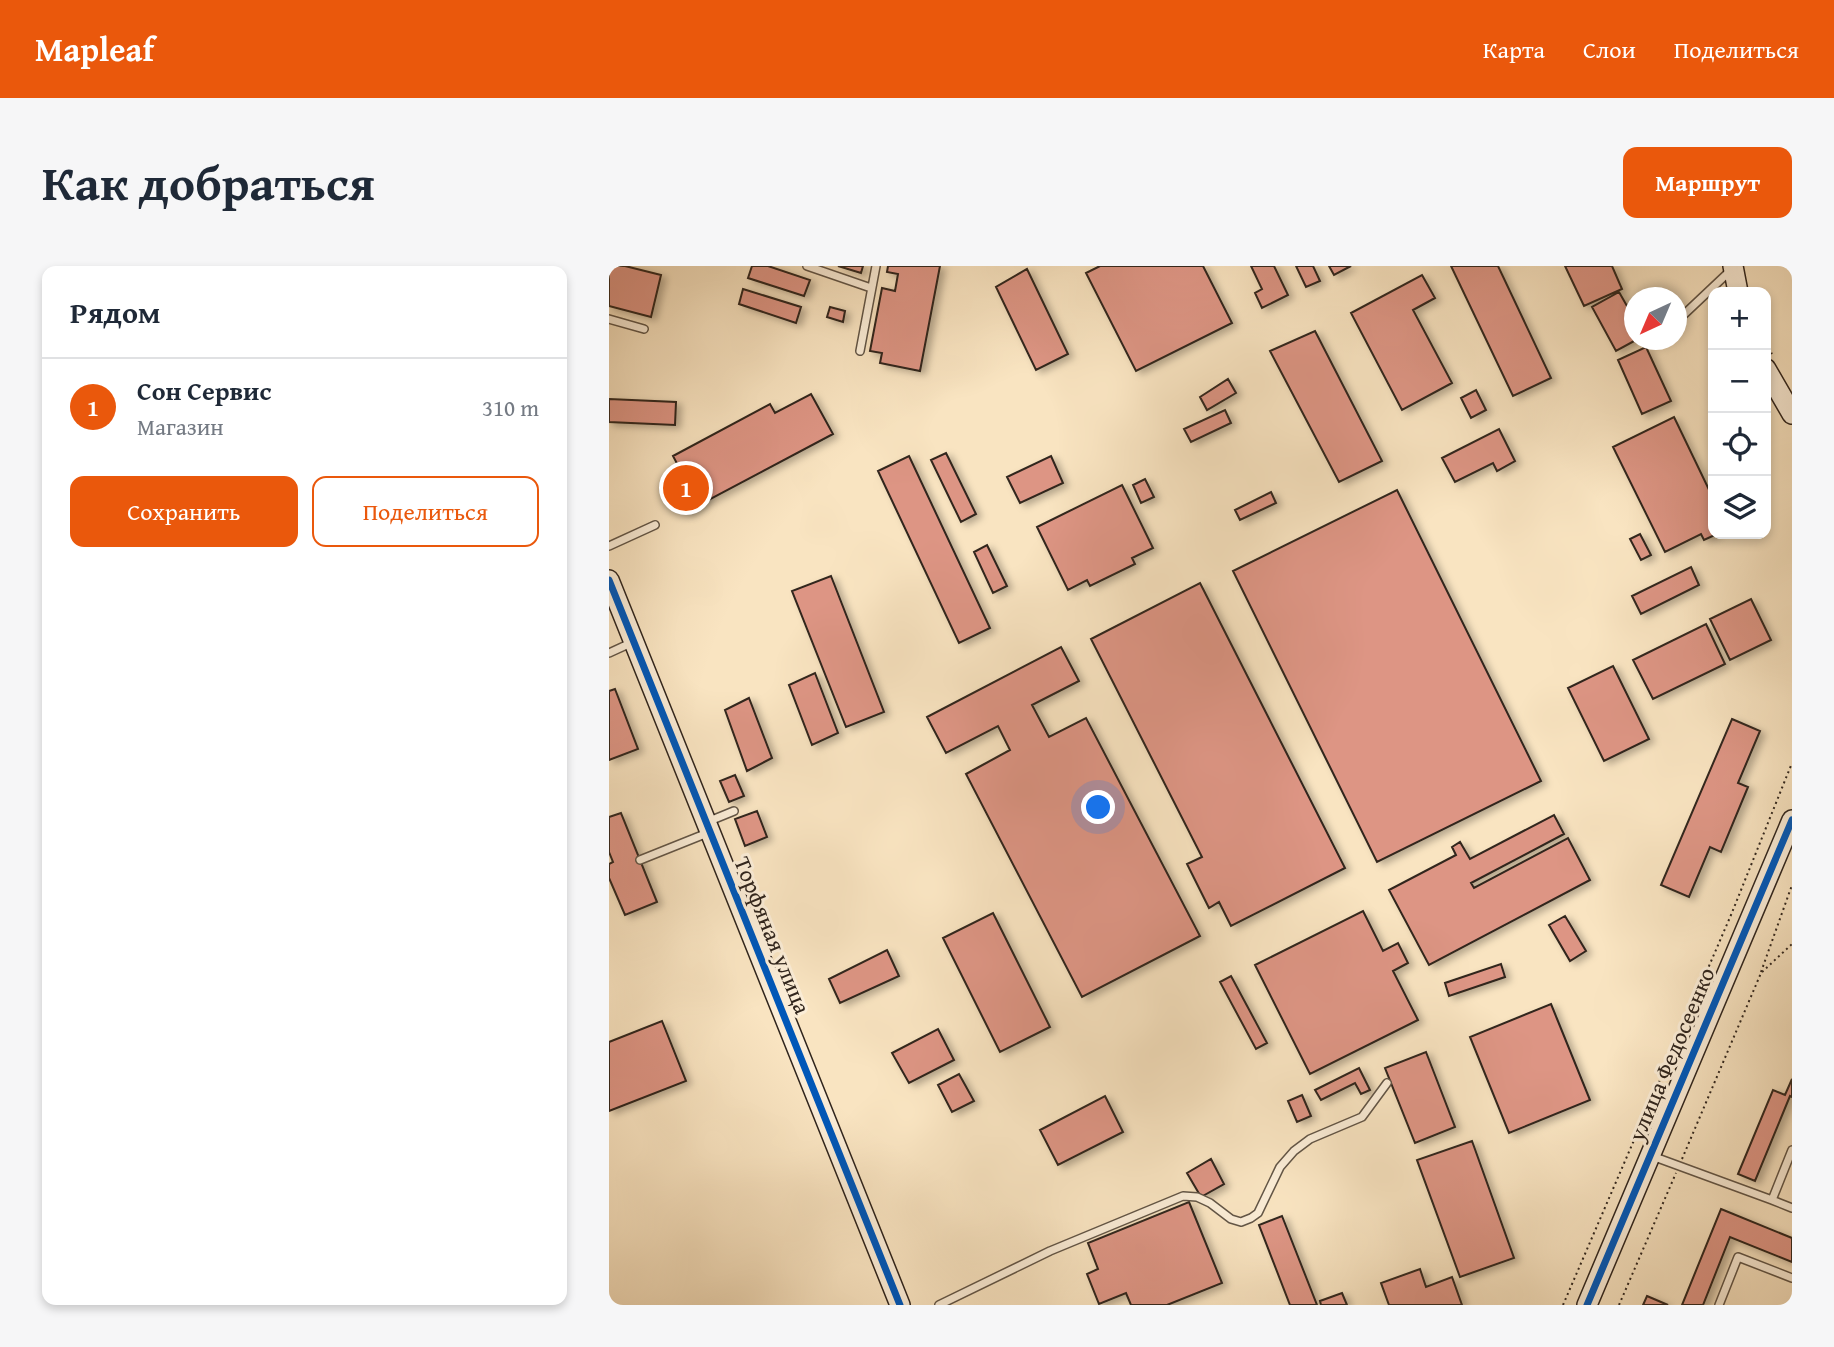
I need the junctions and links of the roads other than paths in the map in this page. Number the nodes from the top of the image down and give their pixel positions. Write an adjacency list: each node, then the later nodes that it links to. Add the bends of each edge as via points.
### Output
1 (807, 266): 5 (lane)
2 (877, 266): 5 (lane)
3 (1733, 267): 4 (street); 6 (lane)
4 (1737, 287)
5 (871, 288): 9 (lane)
6 (1687, 311)
7 (609, 319): 8 (lane)
8 (644, 330)
9 (860, 351)
10 (1771, 378): 11 (street)
11 (1792, 414)
12 (655, 525): 13 (lane)
13 (609, 546)
14 (609, 580): 15 (street, Торфяная улица)
15 (634, 642): 16 (lane); 18 (street, Торфяная улица)
16 (609, 653)
17 (734, 811): 18 (lane)
18 (708, 827): 20 (lane); 27 (street, Торфяная улица)
19 (1790, 828): 23 (street, улица Федосеенко)
20 (640, 860)
21 (1387, 1083): 28 (lane, via 1362,1117 1310,1139 1294,1151 1251,1218 1231,1219 1210,1203 1183,1196 1050,1251)
22 (1792, 1150): 24 (lane)
23 (1649, 1155): 24 (lane); 29 (street, улица Федосеенко)
24 (1772, 1200): 25 (lane)
25 (1792, 1208)
26 (1792, 1278): 30 (lane, via 1738,1257)
27 (900, 1305)
28 (939, 1305)
29 (1587, 1305)
30 (1719, 1305)

